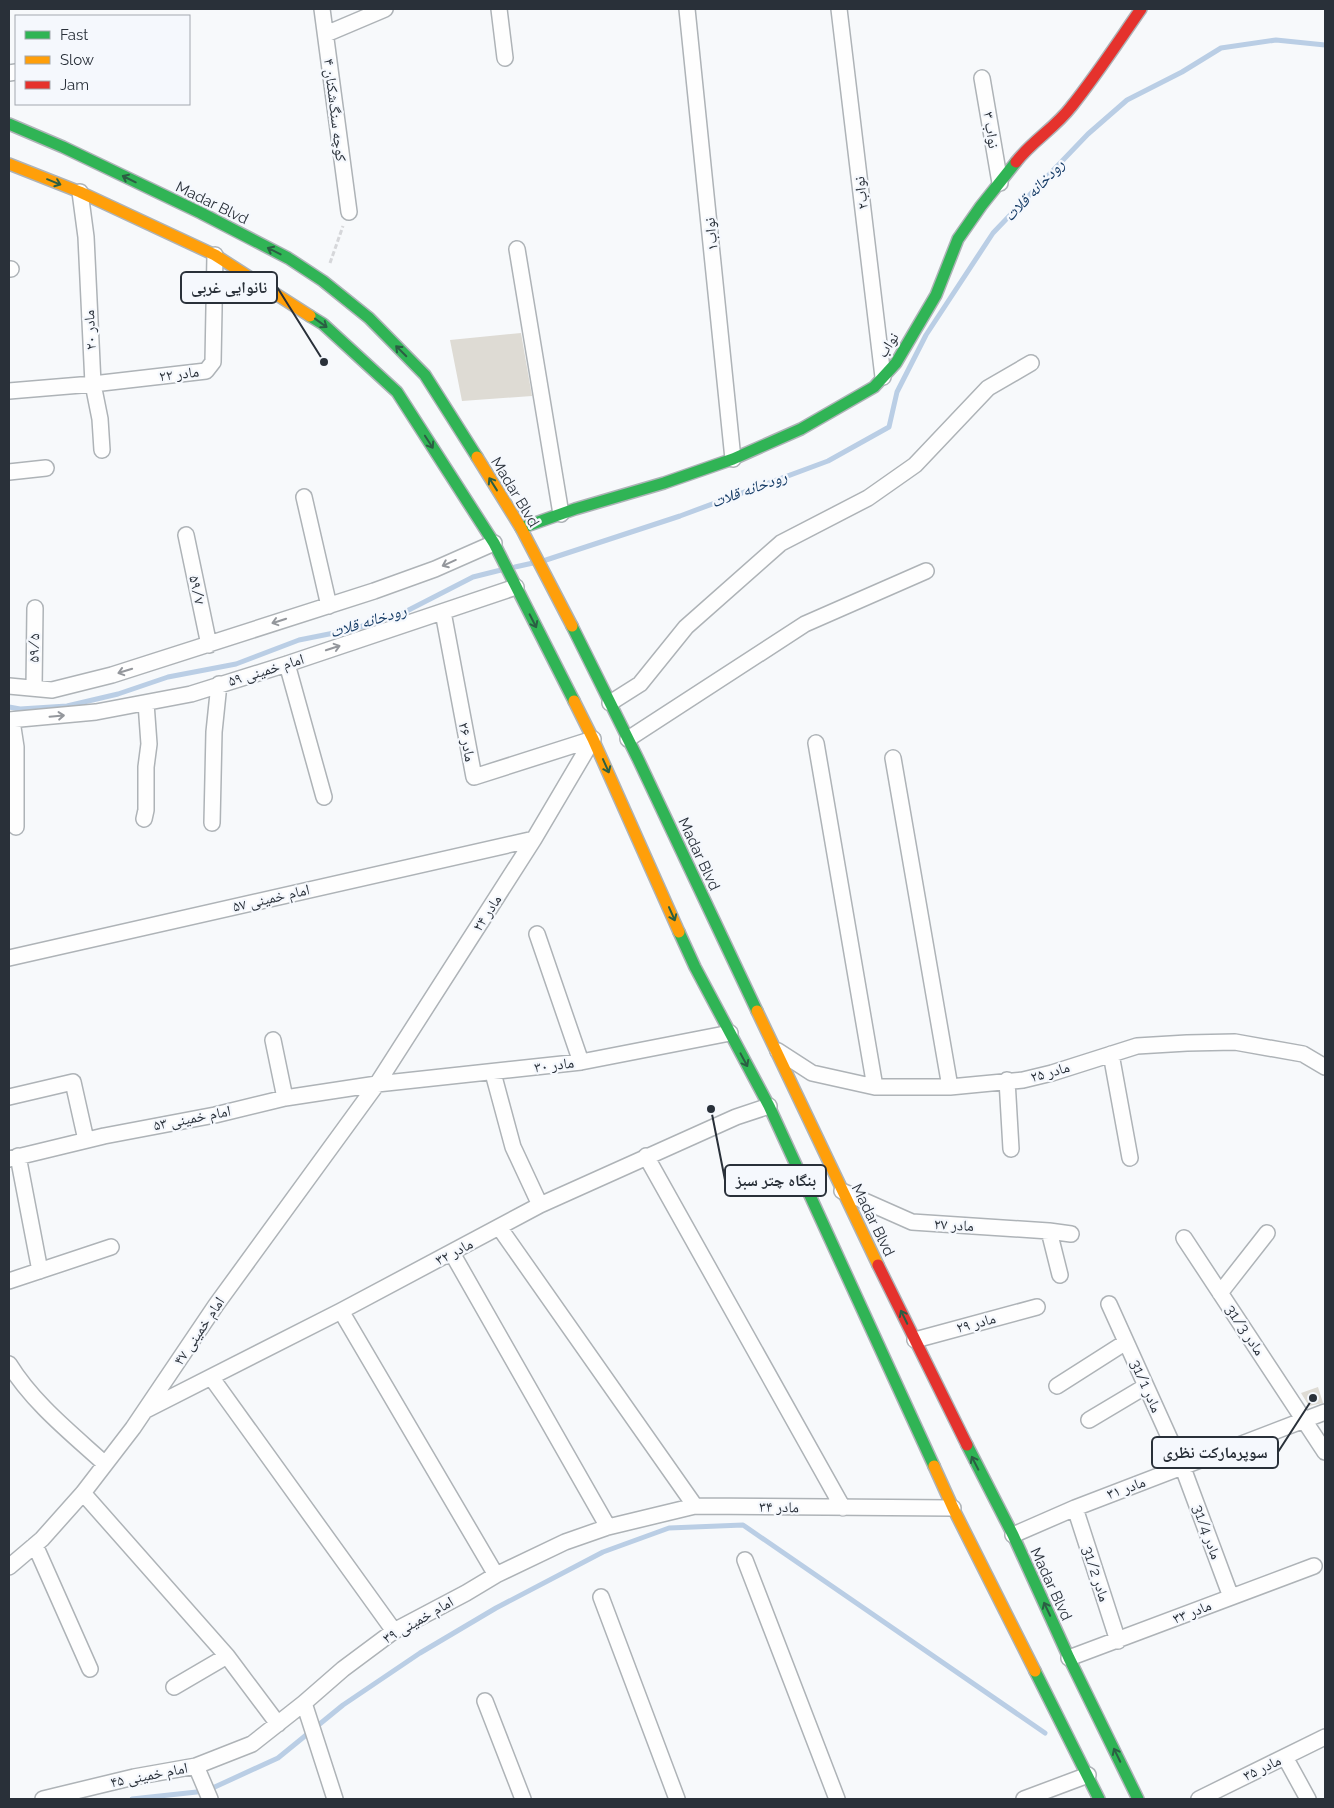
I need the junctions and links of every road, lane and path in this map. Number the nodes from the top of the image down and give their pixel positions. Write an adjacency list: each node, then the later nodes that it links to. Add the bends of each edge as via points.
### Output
1 (322, 9): 7 (street, کوچه سنگ‌شکنان ۴)
2 (385, 9): 7 (street)
3 (499, 9): 8 (street)
4 (687, 9): 23 (street, نواب۱)
5 (839, 9): 19 (street, نواب۲)
6 (1141, 9): 12 (main road, نواب, via 1071,108 1024,152)
7 (326, 34): 14 (street, کوچه سنگ‌شکنان ۴)
8 (505, 58)
9 (982, 78): 12 (street, نواب ۳)
10 (9, 124): 17 (main road, Madar Blvd, one-way to 10, via 288,258 201,213)
11 (9, 164): 13 (main road, one-way to 13)
12 (1000, 183): 19 (main road, نواب, via 958,239 936,295 896,363)
13 (80, 192): 16 (main road); 20 (street, مادر ۲۰, via 86,237)
14 (349, 212): 17 (path)
15 (517, 249): 27 (street)
16 (215, 254): 20 (street, مادر ۲۲, via 213,362 206,371); 30 (main road, one-way to 30, via 323,324 397,392)
17 (323, 281): 28 (main road, Madar Blvd, one-way to 17, via 425,375 369,318)
18 (1031, 363): 42 (street, via 988,388 916,465 868,498 781,543 686,627 640,684)
19 (883, 377): 23 (main road, نواب, via 874,387 801,429)
20 (92, 384): 21 (street); 22 (street, مادر ۲۰, via 100,419)
21 (9, 391)
22 (102, 450)
23 (733, 459): 27 (main road, نواب)
24 (46, 468): 25 (street)
25 (9, 472)
26 (304, 497): 33 (street)
27 (561, 514): 28 (main road, نواب)
28 (521, 528): 42 (main road, Madar Blvd)
29 (186, 536): 36 (street, ۵۹/۷)
30 (497, 548): 32 (main road); 33 (street, one-way to 33)
31 (926, 571): 45 (street, via 805,624)
32 (513, 582): 35 (street, امام خمینی ۵۹); 44 (main road, one-way to 44)
33 (329, 606): 36 (street, one-way to 36)
34 (34, 608): 40 (street, ۵۹/۵)
35 (444, 612): 37 (street, امام خمینی ۵۹, one-way to 35); 44 (street, مادر ۲۶, via 474,777)
36 (209, 645): 40 (street, one-way to 40, via 52,690)
37 (287, 664): 38 (street, امام خمینی ۵۹); 48 (street)
38 (219, 684): 41 (street, امام خمینی ۵۹, via 191,694); 50 (street, via 214,732)
39 (9, 686): 40 (street)
40 (34, 688)
41 (146, 703): 43 (street, امام خمینی ۵۹, one-way to 41); 49 (street, via 149,744)
42 (610, 703): 45 (main road, Madar Blvd)
43 (10, 721): 51 (street, via 16,747)
44 (594, 739): 52 (street, مادر ۲۴); 55 (main road, one-way to 55)
45 (628, 739): 57 (main road, Madar Blvd, via 725,954)
46 (816, 743): 64 (street)
47 (893, 758): 65 (street)
48 (324, 797)
49 (144, 819)
50 (212, 823)
51 (16, 827)
52 (534, 839): 54 (street, امام خمینی ۵۷); 63 (street, مادر ۲۴)
53 (537, 934): 59 (street)
54 (9, 958)
55 (730, 1033): 59 (street, مادر ۳۰); 68 (main road, one-way to 68)
56 (273, 1040): 67 (street)
57 (777, 1050): 64 (street, مادر ۲۵, via 812,1073); 74 (main road, Madar Blvd)
58 (1111, 1054): 60 (street, مادر ۲۵, via 1137,1046 1236,1042 1303,1054); 62 (street, مادر ۲۵, via 1052,1073); 73 (street)
59 (581, 1062): 61 (street, مادر ۳۰)
60 (1325, 1067)
61 (493, 1073): 63 (street, مادر ۳۰); 75 (street, via 513,1147)
62 (1007, 1080): 65 (street, مادر ۲۵); 70 (street)
63 (377, 1084): 67 (street, امام خمینی ۵۳); 96 (street, امام خمینی ۴۷, via 216,1305)
64 (875, 1086): 65 (street, مادر ۲۵)
65 (950, 1087)
66 (9, 1097): 69 (street, via 73,1082)
67 (285, 1098): 69 (street, امام خمینی ۵۳)
68 (769, 1106): 71 (street, مادر ۳۲); 106 (main road)
69 (86, 1140): 72 (street, امام خمینی ۵۳)
70 (1010, 1149)
71 (646, 1156): 75 (street, مادر ۳۲); 105 (street)
72 (13, 1158): 83 (street)
73 (1130, 1158)
74 (842, 1191): 77 (street, مادر ۲۷, via 912,1222); 90 (main road, Madar Blvd, one-way to 74)
75 (540, 1205): 76 (street, مادر ۳۲)
76 (499, 1227): 82 (street, مادر ۳۲); 104 (street)
77 (1049, 1231): 79 (street, مادر ۲۷); 84 (street)
78 (1267, 1232): 86 (street)
79 (1071, 1234)
80 (1184, 1238): 86 (street, مادر 31/3)
81 (110, 1246): 83 (street)
82 (452, 1253): 89 (street, مادر ۳۲); 108 (street)
83 (40, 1271): 85 (street)
84 (1060, 1275)
85 (9, 1281)
86 (1220, 1293): 99 (street, مادر 31/3)
87 (1109, 1304): 91 (street, مادر 31/1)
88 (1037, 1307): 90 (street, مادر ۲۹)
89 (341, 1311): 93 (street, مادر ۳۲); 114 (street)
90 (915, 1340): 109 (main road, Madar Blvd, one-way to 90)
91 (1126, 1342): 94 (street); 95 (street, مادر 31/1)
92 (9, 1364): 101 (street, via 16,1377 52,1415)
93 (212, 1377): 96 (street, مادر ۳۲); 117 (street)
94 (1057, 1386)
95 (1146, 1386): 98 (street); 102 (street, مادر 31/1)
96 (145, 1411): 101 (street, امام خمینی ۴۷)
97 (1325, 1412): 99 (street, مادر ۳۱)
98 (1088, 1420)
99 (1305, 1421): 100 (street, مادر 31/3); 102 (street, مادر ۳۱)
100 (1325, 1452)
101 (105, 1464): 103 (street, امام خمینی ۴۷)
102 (1183, 1468): 107 (street, مادر ۳۱); 116 (street, مادر 31/4)
103 (83, 1493): 110 (street, امام خمینی ۴۷); 119 (street)
104 (696, 1506): 105 (street, مادر ۳۴); 108 (street, مادر ۳۴)
105 (843, 1508): 106 (street, مادر ۳۴)
106 (953, 1508): 129 (main road)
107 (1075, 1508): 109 (street, مادر ۳۱); 118 (street, مادر 31/2)
108 (608, 1527): 114 (street, امام خمینی ۳۹, via 565,1542)
109 (1013, 1535): 120 (main road, Madar Blvd, one-way to 109)
110 (35, 1545): 113 (street, امام خمینی ۴۷); 121 (street)
111 (745, 1560): 135 (street)
112 (1314, 1566): 116 (street, مادر ۳۳)
113 (9, 1567)
114 (496, 1575): 117 (street, امام خمینی ۳۹)
115 (601, 1597): 134 (street)
116 (1230, 1597): 118 (street, مادر ۳۳)
117 (394, 1630): 124 (street, امام خمینی ۳۹)
118 (1118, 1641): 120 (street, مادر ۳۳)
119 (227, 1656): 122 (street); 125 (street)
120 (1069, 1658): 138 (main road, Madar Blvd, one-way to 120)
121 (90, 1669)
122 (174, 1687)
123 (485, 1701): 133 (street)
124 (304, 1703): 125 (street, امام خمینی ۳۹); 132 (street)
125 (278, 1724): 128 (street, امام خمینی ۴۵, via 252,1744)
126 (1325, 1737): 127 (street, مادر ۳۵)
127 (1286, 1757): 139 (street, مادر ۳۵); 140 (street)
128 (196, 1766): 130 (street, امام خمینی ۴۵); 131 (street)
129 (1088, 1775): 136 (street); 137 (main road)
130 (43, 1799)
131 (210, 1799)
132 (335, 1799)
133 (523, 1799)
134 (677, 1799)
135 (837, 1799)
136 (1024, 1799)
137 (1099, 1799)
138 (1138, 1799)
139 (1199, 1799)
140 (1308, 1799)

